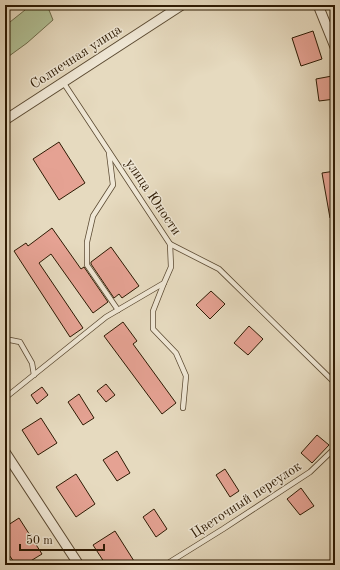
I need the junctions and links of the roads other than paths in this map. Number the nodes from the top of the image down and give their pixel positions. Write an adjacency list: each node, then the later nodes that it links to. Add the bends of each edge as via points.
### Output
1 (182, 5): 4 (street, Солнечная улица)
2 (318, 5): 3 (street)
3 (335, 47)
4 (63, 82): 5 (street, Солнечная улица); 6 (lane, улица Юности)
5 (5, 120)
6 (109, 152): 7 (lane, улица Юности); 9 (lane, via 113,185 93,216 87,242 87,265)
7 (170, 244): 8 (lane, via 171,267); 12 (lane, улица Юности, via 219,269)
8 (164, 283): 9 (lane); 14 (lane, via 153,311 154,329 176,353 186,376)
9 (118, 310): 11 (lane)
10 (5, 339): 11 (lane, via 20,342 32,364)
11 (34, 375): 13 (lane)
12 (335, 383)
13 (5, 398)
14 (183, 408)
15 (335, 448): 18 (lane, Цветочный переулок, via 310,472)
16 (5, 452): 17 (street)
17 (79, 565)
18 (165, 565)

